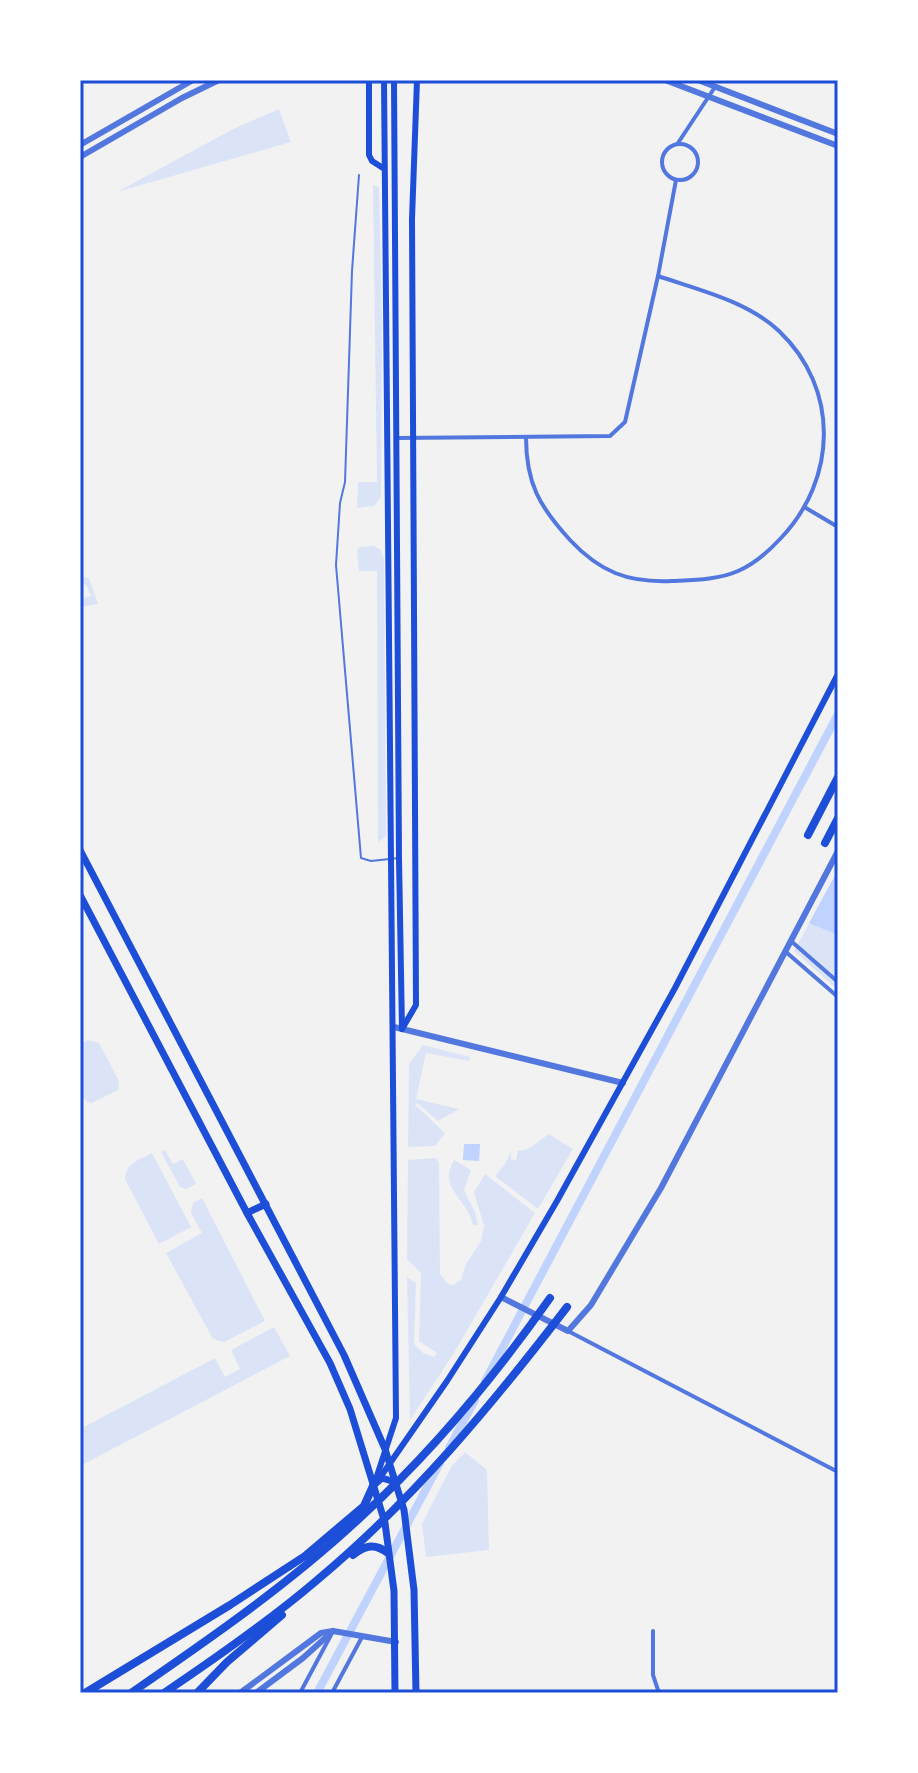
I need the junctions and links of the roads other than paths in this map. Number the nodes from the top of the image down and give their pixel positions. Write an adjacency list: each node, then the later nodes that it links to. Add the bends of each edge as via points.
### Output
1 (193, 80): 13 (street)
2 (219, 80): 15 (street)
3 (369, 80): 16 (main road, via 369,155)
4 (384, 80): 16 (main road)
5 (394, 80): 20 (main road)
6 (417, 80): 19 (main road)
7 (665, 80): 10 (street)
8 (698, 80): 9 (street)
9 (715, 87): 10 (street); 11 (street)
10 (708, 97): 12 (street); 14 (street)
11 (838, 134)
12 (678, 143): 18 (street, via 662,158 663,169); 18 (street, via 694,150 698,162 689,178)
13 (80, 145)
14 (838, 146)
15 (80, 157)
16 (383, 168): 34 (main road)
17 (359, 175): 34 (lane, via 345,482 336,565 361,858)
18 (676, 180): 21 (street)
19 (412, 219): 20 (main road); 24 (main road)
20 (394, 220): 23 (main road)
21 (658, 276): 22 (street, via 625,422 618,431 610,436); 25 (street, via 723,298 765,320 802,361 816,388 824,434 820,472)
22 (526, 437): 24 (street); 25 (street, via 526,465 544,509 588,558 615,574 666,581 738,571 770,550)
23 (395, 438): 24 (street); 34 (main road)
24 (413, 438): 40 (main road, via 416,1005)
25 (805, 507): 26 (street)
26 (838, 527)
27 (838, 674): 41 (main road)
28 (838, 777): 30 (highway)
29 (838, 818): 31 (highway)
30 (808, 835)
31 (825, 843)
32 (80, 850): 42 (highway)
33 (838, 851): 36 (street)
34 (395, 859): 40 (main road)
35 (80, 895): 43 (highway)
36 (791, 941): 37 (street); 38 (street)
37 (786, 952): 39 (street); 47 (street, via 654,1201 598,1295)
38 (838, 982)
39 (838, 997)
40 (398, 1028): 41 (street); 48 (main road, via 396,1418)
41 (623, 1083): 44 (main road)
42 (266, 1204): 43 (highway); 48 (highway, via 344,1355)
43 (247, 1213): 52 (highway, via 330,1363)
44 (501, 1297): 47 (street); 49 (main road)
45 (550, 1298): 59 (highway, via 455,1420 365,1514 235,1621)
46 (567, 1307): 60 (highway, via 487,1409 368,1535 269,1619)
47 (568, 1331): 50 (street)
48 (385, 1449): 49 (highway); 52 (main road)
49 (391, 1466): 51 (highway); 52 (main road)
50 (838, 1472)
51 (395, 1482): 52 (highway, via 382,1478); 67 (highway, via 404,1510 414,1590)
52 (373, 1486): 53 (highway); 58 (highway, via 364,1506 312,1550)
53 (388, 1553): 57 (highway); 61 (highway, via 369,1546 356,1552)
54 (333, 1631): 56 (street); 62 (street, via 321,1633); 63 (street); 64 (street)
55 (653, 1631): 68 (street, via 653,1675)
56 (358, 1636): 57 (street); 65 (street)
57 (396, 1642): 66 (highway)
58 (85, 1693)
59 (131, 1693)
60 (164, 1693)
61 (197, 1693)
62 (240, 1693)
63 (256, 1693)
64 (300, 1693)
65 (332, 1693)
66 (395, 1693)
67 (416, 1693)
68 (659, 1693)

